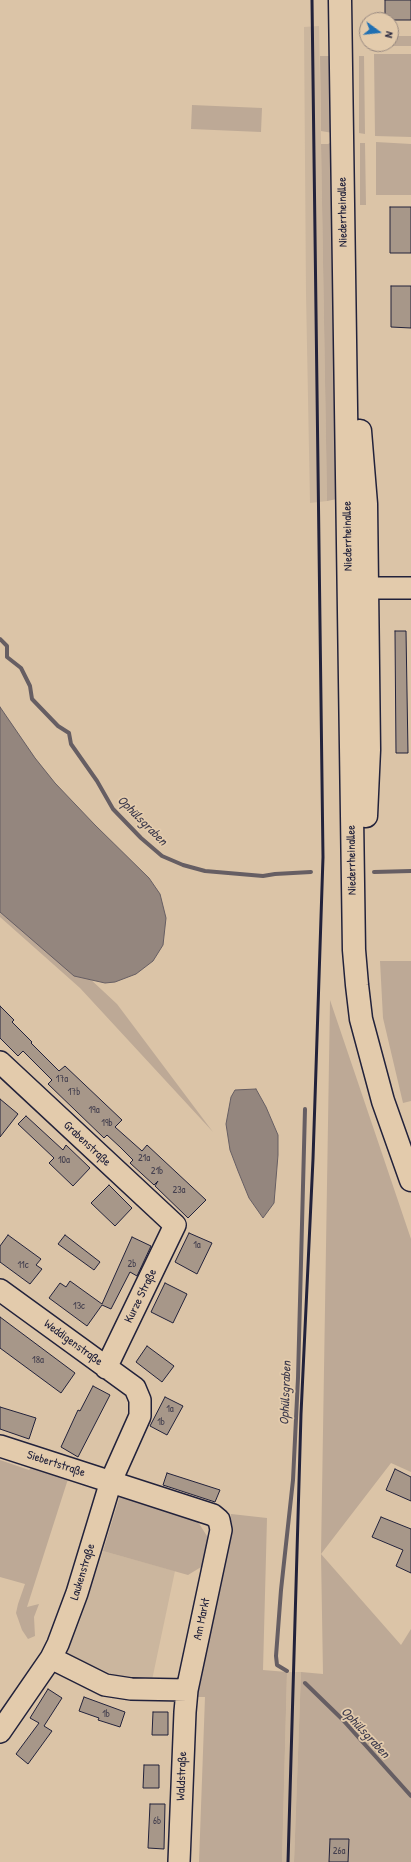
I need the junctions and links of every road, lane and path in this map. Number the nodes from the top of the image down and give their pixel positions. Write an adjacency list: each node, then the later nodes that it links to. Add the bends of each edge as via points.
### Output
1 (340, 0): 3 (main road, Niederrheinallee)
2 (355, 0): 3 (main road, Niederrheinallee, via 359,398 366,504)
3 (358, 588): 4 (street); 6 (main road, Niederrheinallee, via 370,750 366,809 367,965 375,1070 383,1101)
4 (411, 588)
5 (4, 1074): 7 (street, Grabenstraße)
6 (411, 1180)
7 (175, 1225): 9 (street, Kurze Straße)
8 (0, 1290): 9 (street, Weddigenstraße)
9 (106, 1368): 10 (street, Weddigenstraße, via 135,1388)
10 (140, 1400): 12 (street, Laukenstraße, via 140,1416)
11 (0, 1446): 12 (street, Siebertstraße)
12 (111, 1481): 13 (street, Laukenstraße, via 77,1593); 14 (street, Am Markt, via 212,1515 220,1520 221,1530)
13 (54, 1651): 14 (street, via 105,1685 132,1689); 15 (street, Laukenstraße)
14 (187, 1690): 16 (street, Waldstraße)
15 (0, 1732)
16 (179, 1862)

